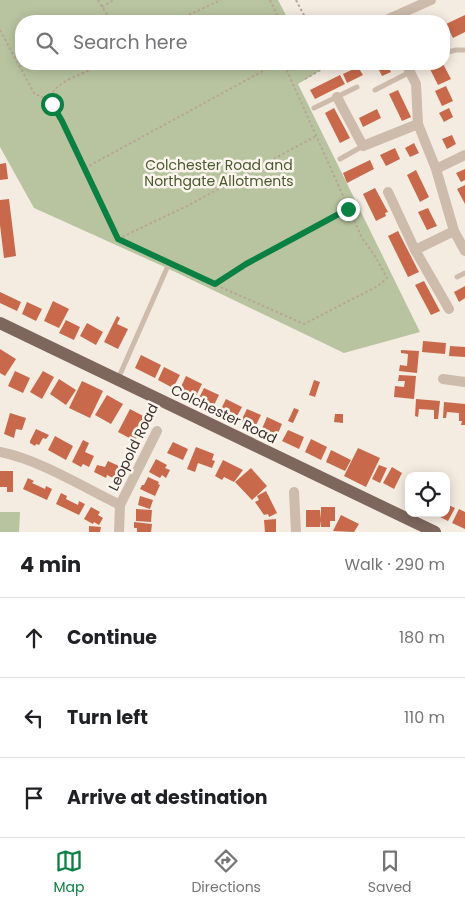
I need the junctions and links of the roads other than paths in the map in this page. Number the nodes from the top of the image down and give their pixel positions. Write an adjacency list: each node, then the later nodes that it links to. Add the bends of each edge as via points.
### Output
1 (431, 0): 2 (street)
2 (398, 15)
3 (465, 50): 4 (lane)
4 (450, 52)
5 (405, 70): 8 (lane)
6 (409, 70): 11 (street, via 416,84)
7 (358, 87): 9 (lane)
8 (375, 90)
9 (337, 97): 10 (lane); 12 (street)
10 (314, 108)
11 (418, 124): 12 (street); 15 (street)
12 (363, 146): 14 (lane)
13 (465, 155): 15 (street)
14 (340, 159)
15 (436, 169): 17 (street)
16 (388, 192): 18 (street)
17 (454, 231): 18 (street); 19 (street)
18 (416, 250): 23 (street)
19 (465, 251)
20 (167, 268): 25 (lane)
21 (465, 273): 22 (lane)
22 (457, 277)
23 (449, 309)
24 (0, 322): 25 (main road, Colchester Road)
25 (118, 379): 34 (main road, Colchester Road)
26 (443, 379): 27 (street)
27 (465, 382)
28 (157, 430): 31 (street, Leopold Road)
29 (0, 452): 31 (street, via 35,463)
30 (294, 492): 33 (street)
31 (120, 505): 32 (street, Leopold Road)
32 (119, 532)
33 (296, 532)
34 (434, 532)

